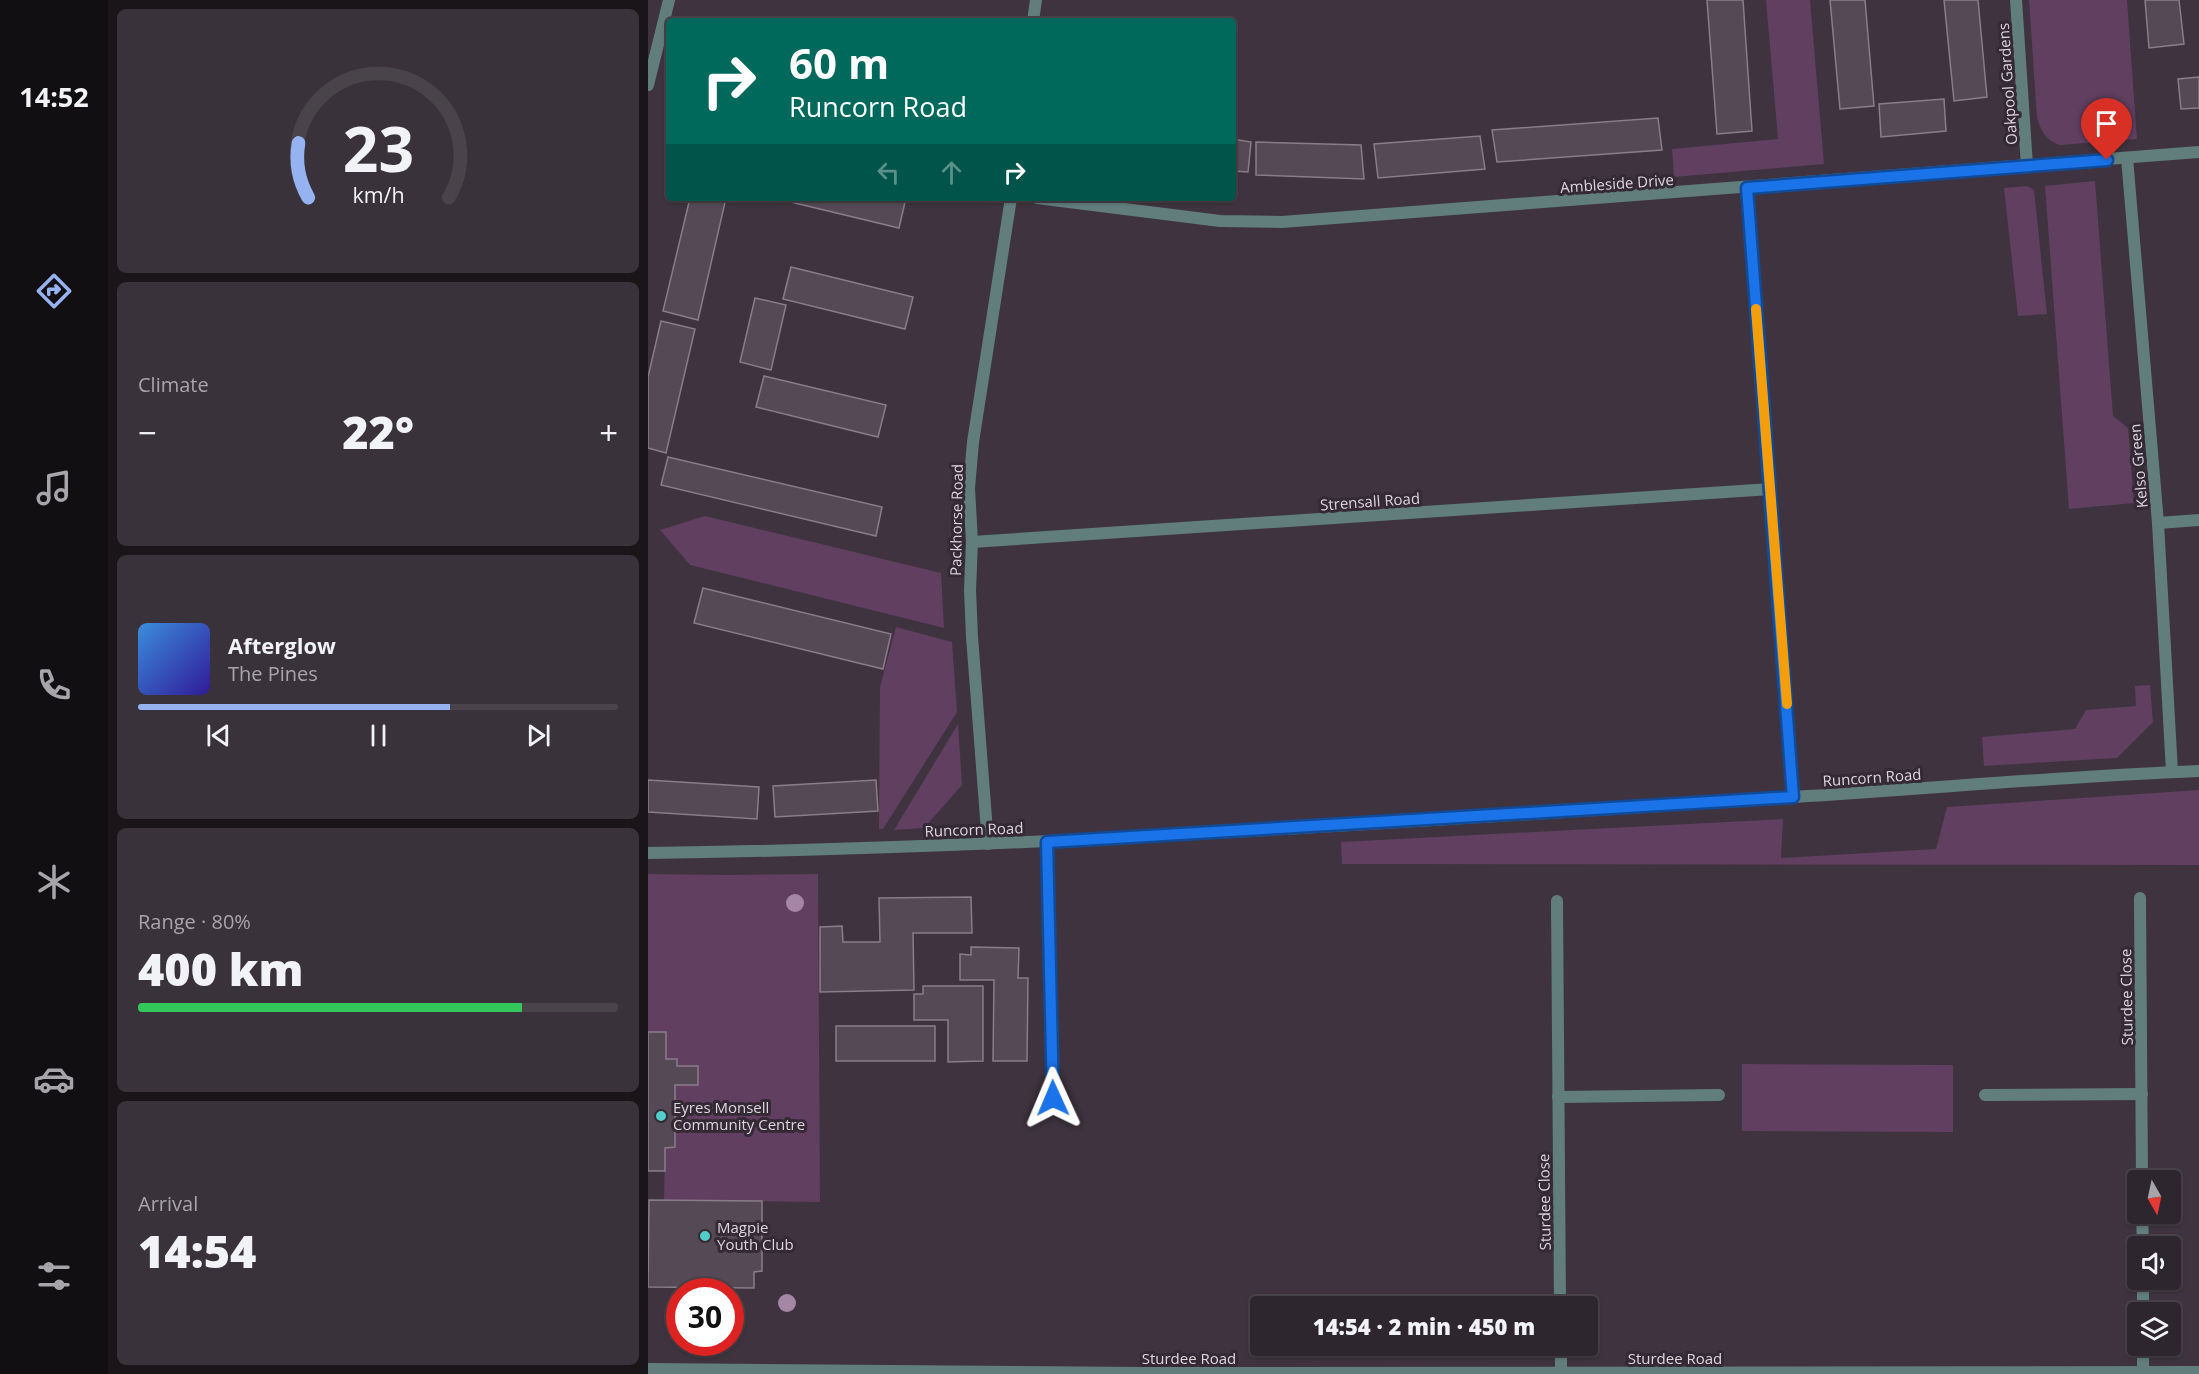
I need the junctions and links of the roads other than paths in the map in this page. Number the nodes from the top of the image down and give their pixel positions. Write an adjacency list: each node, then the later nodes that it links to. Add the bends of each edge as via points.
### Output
1 (669, 0): 5 (street)
2 (1036, 0): 4 (street)
3 (2016, 0): 8 (street, Oakpool Gardens)
4 (1033, 18)
5 (648, 84)
6 (2199, 153): 7 (street, Ambleside Drive)
7 (2127, 158): 8 (street, Ambleside Drive); 14 (street, Kelso Green)
8 (2027, 166): 9 (street, Ambleside Drive)
9 (1747, 188): 11 (street, Ambleside Drive, via 1282,222 1220,221); 12 (street)
10 (1011, 201): 15 (street, Packhorse Road, via 973,442 969,488)
11 (1061, 201)
12 (1771, 489): 15 (street, Strensall Road); 18 (street)
13 (2199, 520): 14 (street)
14 (2158, 523): 17 (street, Kelso Green)
15 (972, 542): 20 (street, Packhorse Road, via 972,637)
16 (2199, 771): 17 (street, Runcorn Road)
17 (2172, 772): 18 (street, Runcorn Road)
18 (1793, 797): 19 (street, Runcorn Road)
19 (1047, 842): 20 (street, Runcorn Road); 28 (street)
20 (988, 844): 21 (street, Runcorn Road)
21 (648, 853)
22 (2140, 898): 26 (street, Sturdee Close)
23 (1557, 901): 27 (street, Sturdee Close)
24 (1719, 1095): 27 (street)
25 (1984, 1095): 26 (street)
26 (2142, 1095): 29 (street, Sturdee Close)
27 (1558, 1097): 30 (street, Sturdee Close)
28 (1053, 1098)
29 (2142, 1170)
30 (1560, 1296)
31 (1561, 1356): 37 (street)
32 (2143, 1356): 38 (street)
33 (648, 1369): 34 (street, Sturdee Road)
34 (741, 1372): 36 (street, Sturdee Road)
35 (2199, 1372): 38 (street, Sturdee Road)
36 (991, 1373): 39 (street, Sturdee Road)
37 (1561, 1373): 38 (street, Sturdee Road); 39 (street, Sturdee Road)
38 (2143, 1373)
39 (1144, 1374)

